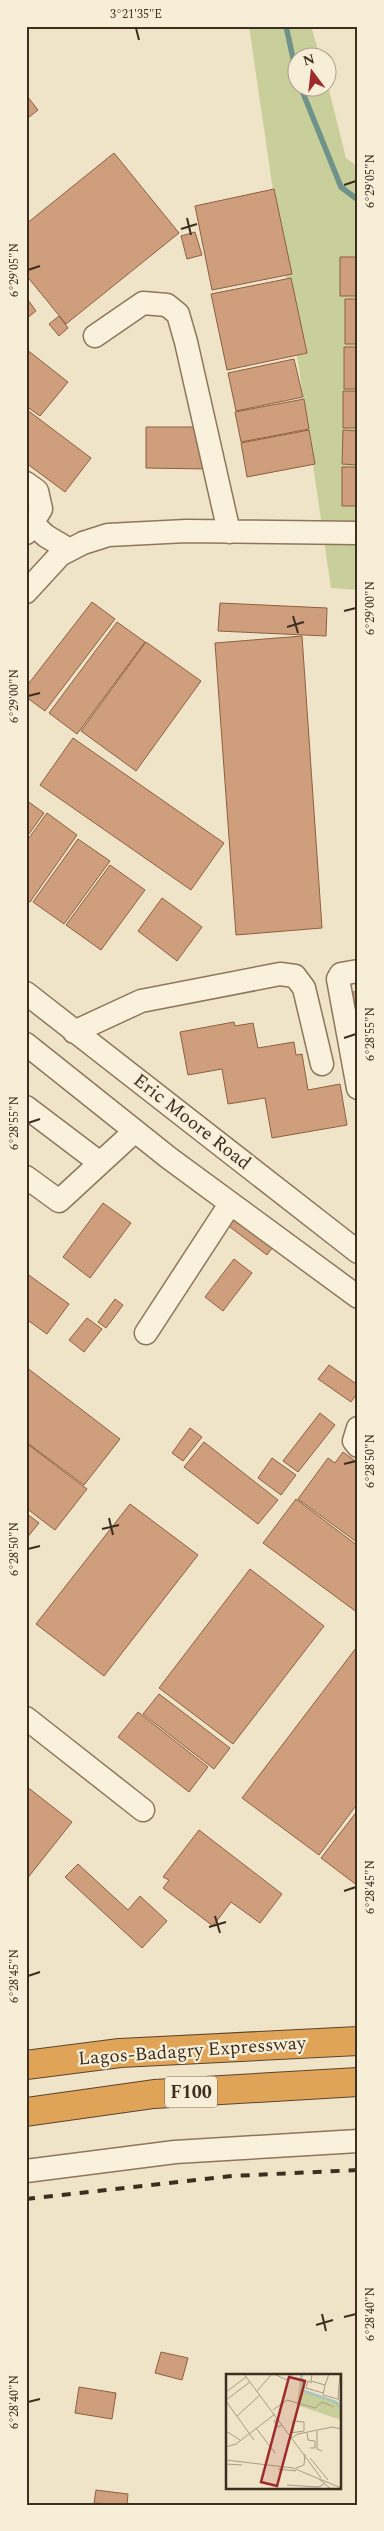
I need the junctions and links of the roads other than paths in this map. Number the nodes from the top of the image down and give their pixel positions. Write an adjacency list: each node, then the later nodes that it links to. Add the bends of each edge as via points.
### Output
1 (95, 336): 4 (street, via 143,303 167,305 178,314)
2 (26, 483): 3 (street, via 37,491 41,509)
3 (30, 529): 6 (street)
4 (229, 532): 5 (street); 6 (street, via 186,530 108,535)
5 (358, 533)
6 (68, 549): 7 (street)
7 (26, 592)
8 (358, 971): 13 (street, via 341,974 338,979)
9 (26, 993): 10 (street, Eric Moore Road)
10 (74, 1032): 12 (street, via 141,1001 280,974 295,976 304,988); 19 (street, Eric Moore Road)
11 (26, 1044): 15 (street)
12 (322, 1064)
13 (358, 1088)
14 (27, 1109): 16 (street)
15 (135, 1130): 16 (street); 18 (street)
16 (100, 1163): 17 (street, via 58,1201)
17 (26, 1177)
18 (230, 1204): 20 (street); 21 (street)
19 (358, 1252)
20 (358, 1297)
21 (146, 1332)
22 (358, 1428): 23 (street, via 354,1441)
23 (358, 1446)
24 (26, 1718): 25 (street)
25 (143, 1810)
26 (358, 2040): 27 (highway, Lagos-Badagry Expressway / F100, via 120,2053)
27 (26, 2065)
28 (358, 2082): 29 (highway, F100, via 154,2094)
29 (26, 2112)
30 (358, 2141): 31 (street, via 175,2152)
31 (26, 2172)

